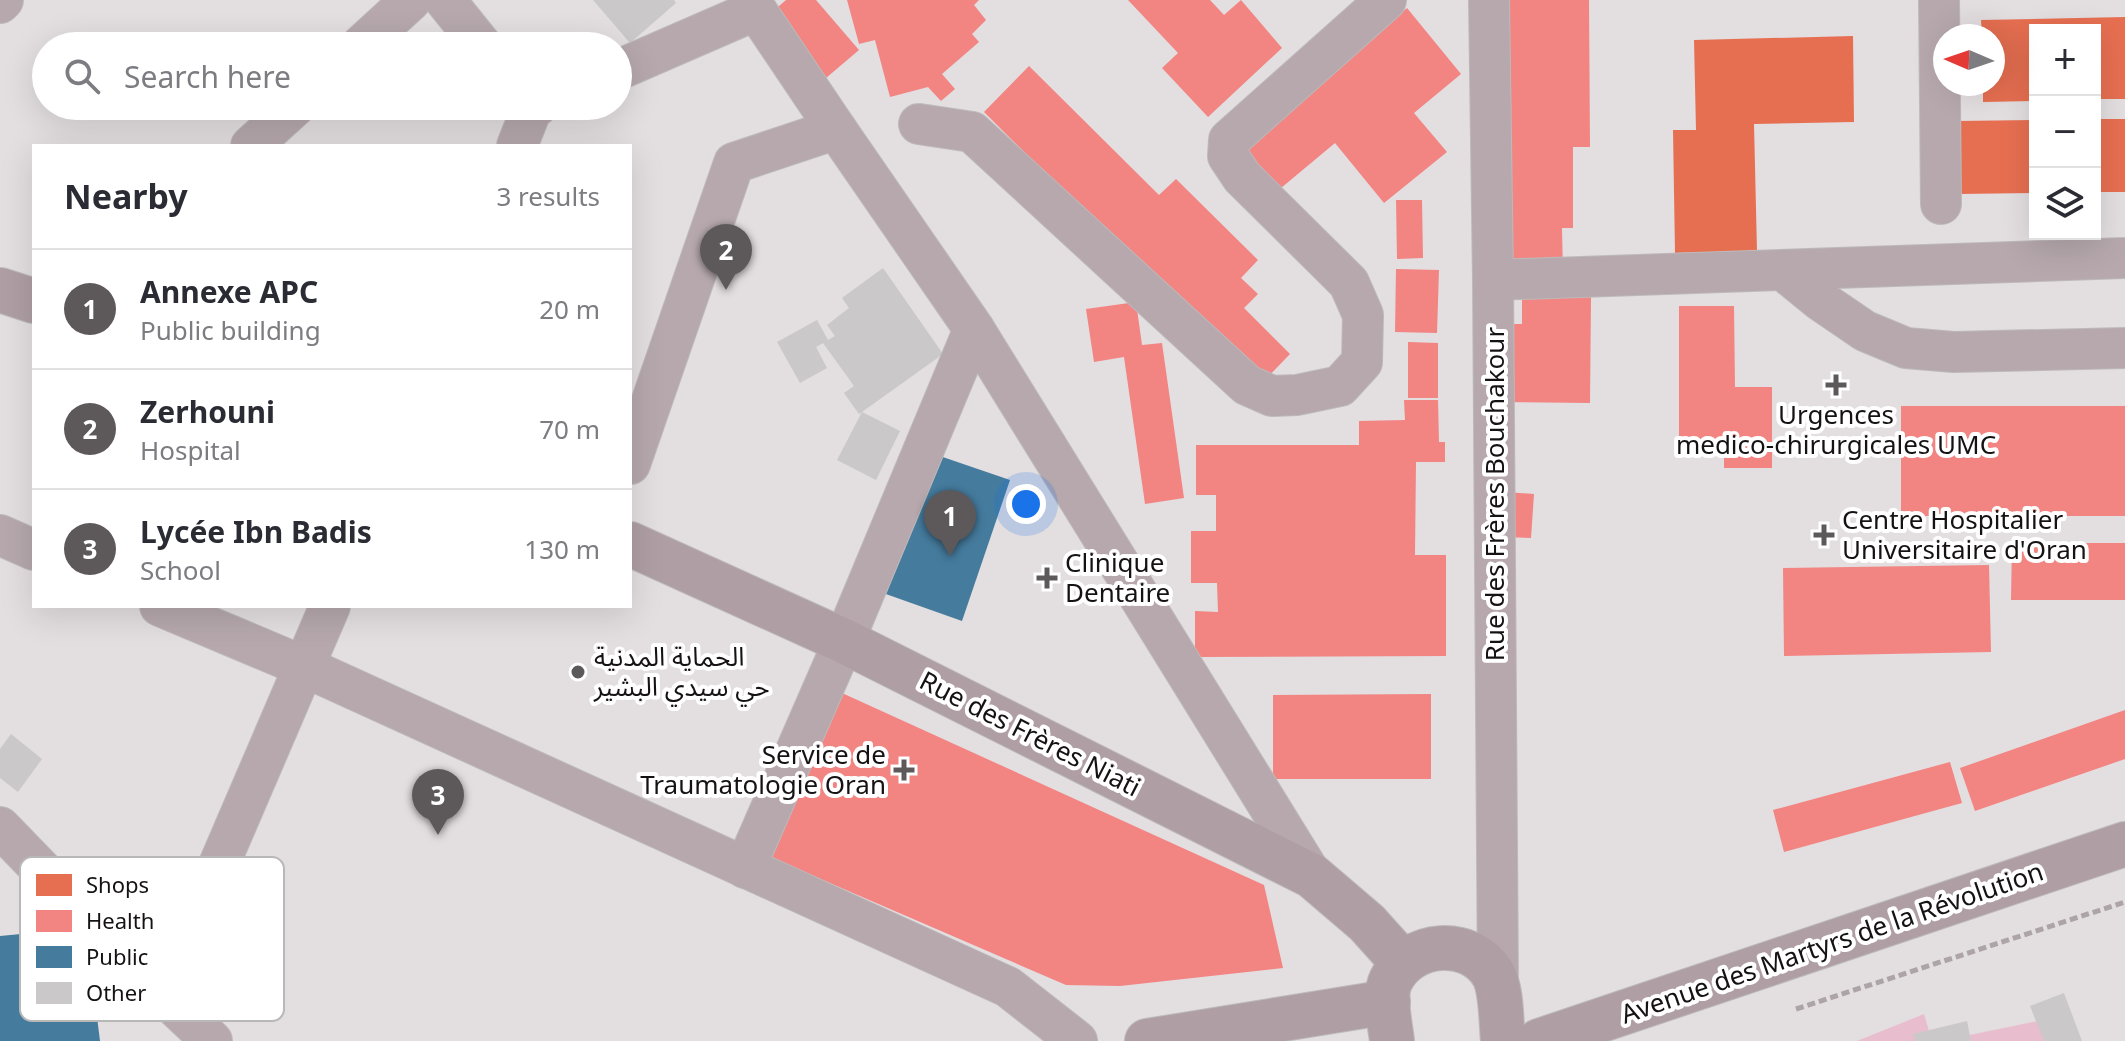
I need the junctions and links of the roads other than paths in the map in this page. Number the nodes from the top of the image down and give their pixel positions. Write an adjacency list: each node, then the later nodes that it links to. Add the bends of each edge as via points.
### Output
1 (411, 0): 7 (street)
2 (445, 0): 8 (street)
3 (1386, 0): 12 (street, via 1229,140 1228,156 1242,177 1349,283 1363,315 1362,362 1340,386 1272,396 1247,385 972,132)
4 (1489, 0): 19 (street, Rue des Frères Bouchakour)
5 (1939, 0): 16 (street)
6 (752, 5): 9 (street); 13 (street)
7 (376, 32)
8 (471, 32)
9 (632, 63)
10 (280, 120): 14 (street)
11 (528, 120): 15 (street)
12 (919, 124)
13 (836, 129): 22 (street); 24 (street, via 734,163)
14 (253, 144)
15 (518, 144)
16 (1941, 204)
17 (2125, 258): 18 (street)
18 (1783, 270): 19 (street); 23 (street, via 1865,331 1906,348)
19 (1493, 280): 38 (street, Rue des Frères Bouchakour)
20 (0, 290): 21 (main road)
21 (32, 300)
22 (974, 329): 30 (street); 37 (street)
23 (2125, 348)
24 (632, 458)
25 (0, 535): 27 (street)
26 (632, 545): 30 (main road, Rue des Frères Niati)
27 (32, 549)
28 (165, 608): 31 (street)
29 (329, 608): 31 (street)
30 (844, 641): 36 (street); 37 (main road, Rue des Frères Niati)
31 (305, 667): 35 (street); 36 (street)
32 (0, 827): 34 (street)
33 (2125, 844): 46 (main road, Avenue des Martyrs de la Révolution)
34 (29, 857)
35 (223, 857)
36 (745, 868): 43 (street, via 1008,987)
37 (1312, 876): 39 (main road, Rue des Frères Niati, via 1367,923)
38 (1498, 989): 39 (main road, via 1493,974 1477,957 1441,947 1420,952); 45 (main road)
39 (1394, 1002): 41 (main road)
40 (191, 1021): 42 (street)
41 (1248, 1032): 44 (main road)
42 (212, 1041)
43 (1077, 1041)
44 (1147, 1041)
45 (1503, 1041)
46 (1539, 1041)

